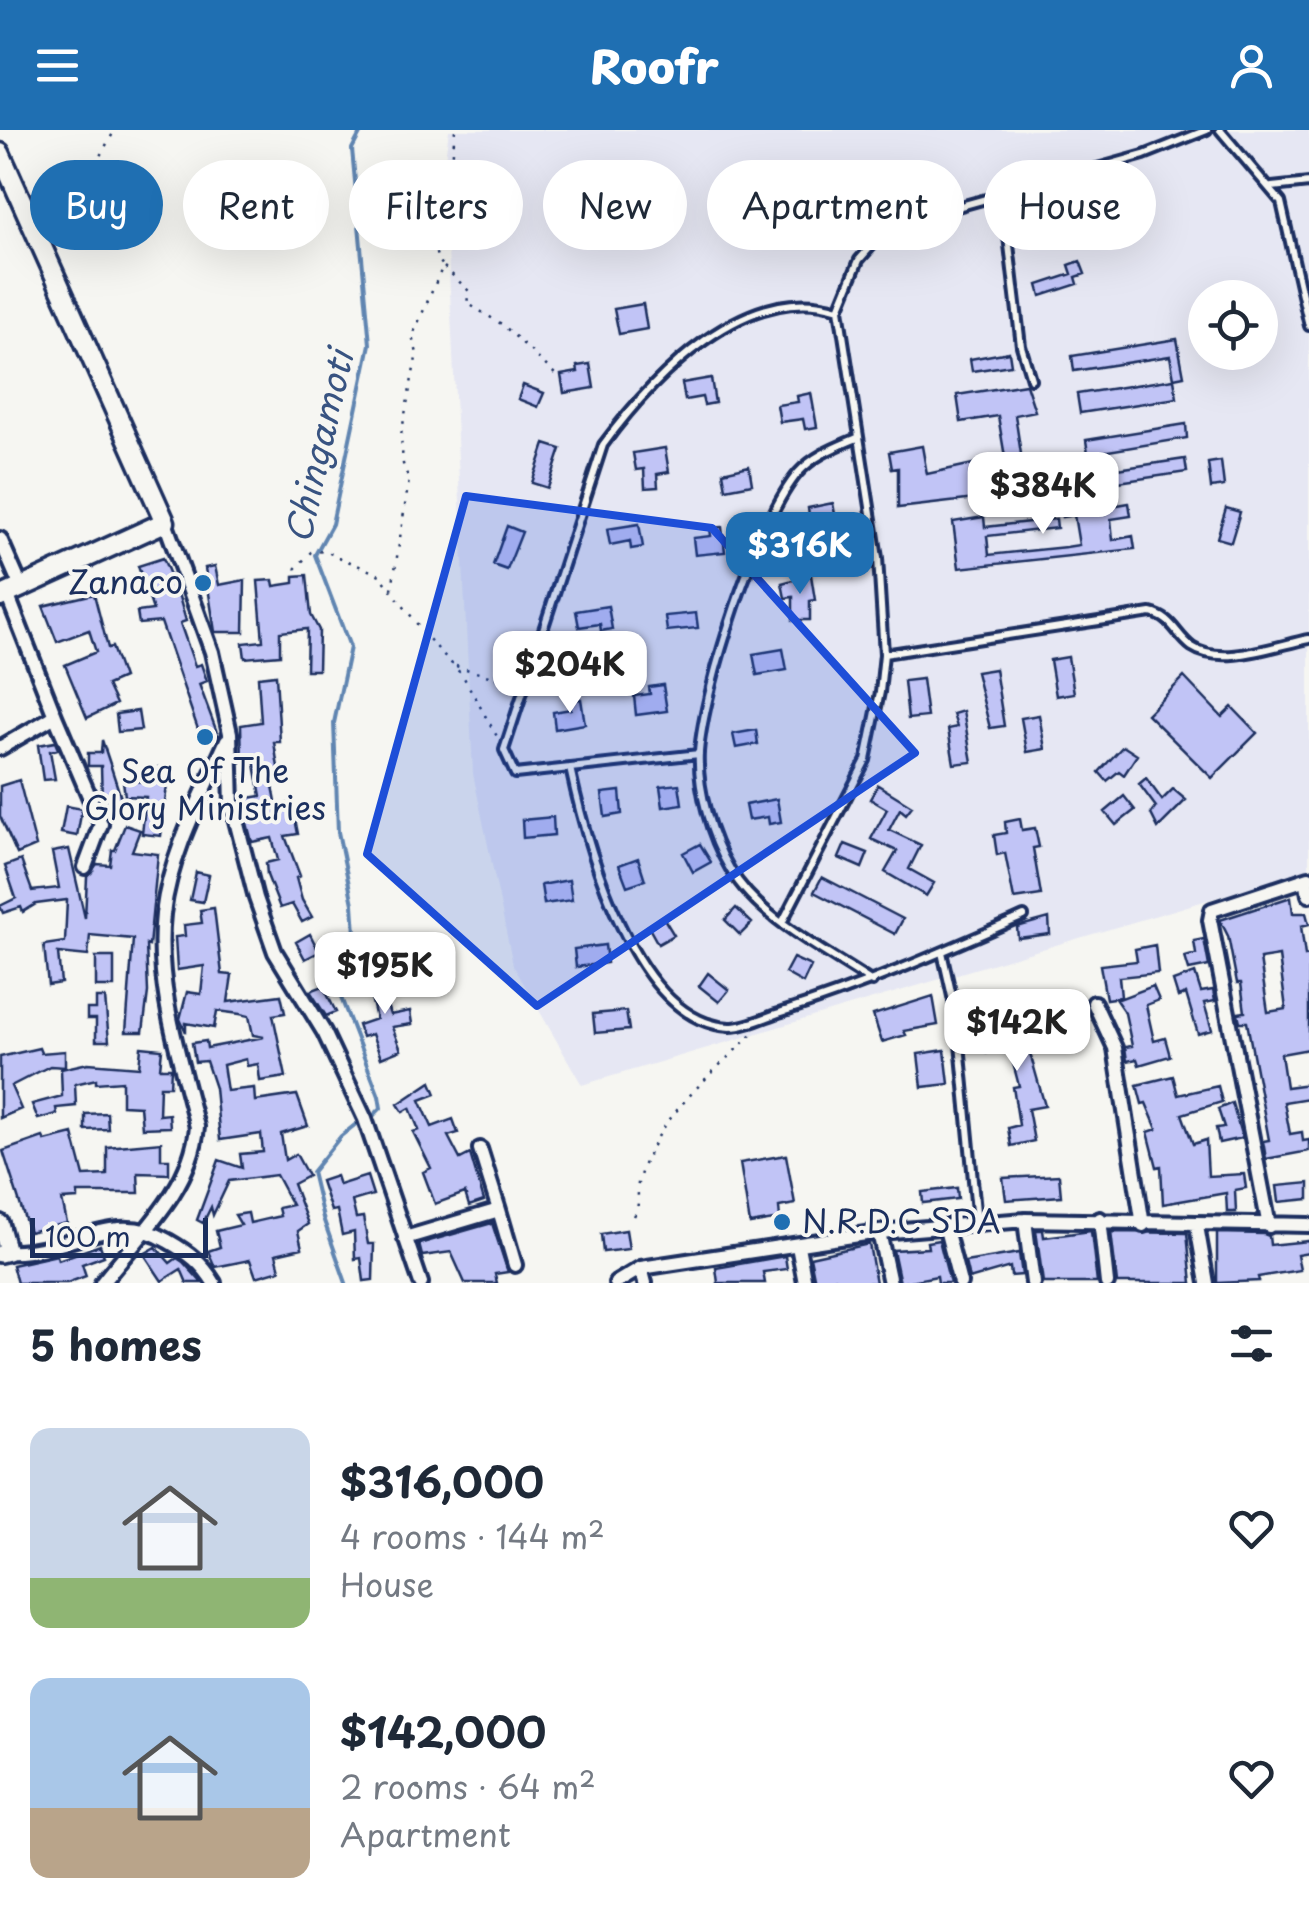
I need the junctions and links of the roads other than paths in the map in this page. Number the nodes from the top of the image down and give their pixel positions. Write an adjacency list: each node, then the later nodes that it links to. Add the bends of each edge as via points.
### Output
1 (1207, 130): 4 (lane)
2 (1220, 130): 6 (lane)
3 (0, 153): 13 (main road)
4 (1126, 160)
5 (1309, 182): 6 (lane)
6 (1272, 187): 10 (lane)
7 (984, 198): 9 (lane, via 883,236 859,260)
8 (1010, 250): 11 (lane)
9 (840, 308): 12 (lane); 22 (lane, via 786,304 731,326 688,354 602,445 504,750 515,774)
10 (1309, 326)
11 (1031, 379)
12 (857, 438): 17 (lane, via 878,558); 21 (lane, via 799,471 776,506 711,686)
13 (165, 522): 15 (main road); 19 (street, via 200,609)
14 (0, 539): 15 (street)
15 (9, 592): 18 (street)
16 (1309, 639): 17 (lane, via 1221,656 1194,648 1166,616 1151,614)
17 (884, 654): 27 (lane, via 866,760)
18 (55, 716): 20 (street); 23 (street, via 101,824)
19 (230, 733): 41 (street, via 174,864 163,914 166,997 197,1126 189,1167); 44 (street, via 232,805 274,952 324,1032 366,1119)
20 (0, 748)
21 (699, 754): 22 (lane); 27 (lane, via 710,823 730,868 754,901)
22 (570, 768): 29 (lane, via 585,839 616,918 663,991 704,1022 734,1027)
23 (85, 867)
24 (1308, 879): 25 (street); 39 (street, via 1212,910 1210,920)
25 (1309, 895)
26 (1024, 916): 28 (lane)
27 (783, 921): 29 (lane)
28 (942, 952): 29 (lane); 36 (lane, via 958,1023)
29 (872, 982)
30 (1094, 1003): 37 (street, via 1115,1048)
31 (480, 1149): 32 (street)
32 (499, 1210): 44 (street); 47 (street)
33 (1100, 1219): 34 (street); 37 (street); 58 (street)
34 (1025, 1220): 36 (street); 57 (street)
35 (0, 1223): 46 (street)
36 (977, 1225): 42 (street)
37 (1142, 1226): 38 (street)
38 (1197, 1226): 39 (street); 59 (street)
39 (1269, 1226): 40 (street)
40 (1309, 1226)
41 (148, 1228): 46 (street, via 126,1226); 49 (street); 50 (street, via 195,1257)
42 (946, 1229): 43 (street); 56 (street)
43 (879, 1232): 45 (street); 55 (street)
44 (406, 1238): 51 (street)
45 (798, 1246): 48 (street); 54 (street)
46 (4, 1253)
47 (515, 1265)
48 (641, 1268): 52 (street); 53 (street)
49 (102, 1283)
50 (214, 1283)
51 (421, 1283)
52 (616, 1283)
53 (646, 1283)
54 (804, 1283)
55 (890, 1283)
56 (960, 1283)
57 (1033, 1283)
58 (1107, 1283)
59 (1207, 1283)

